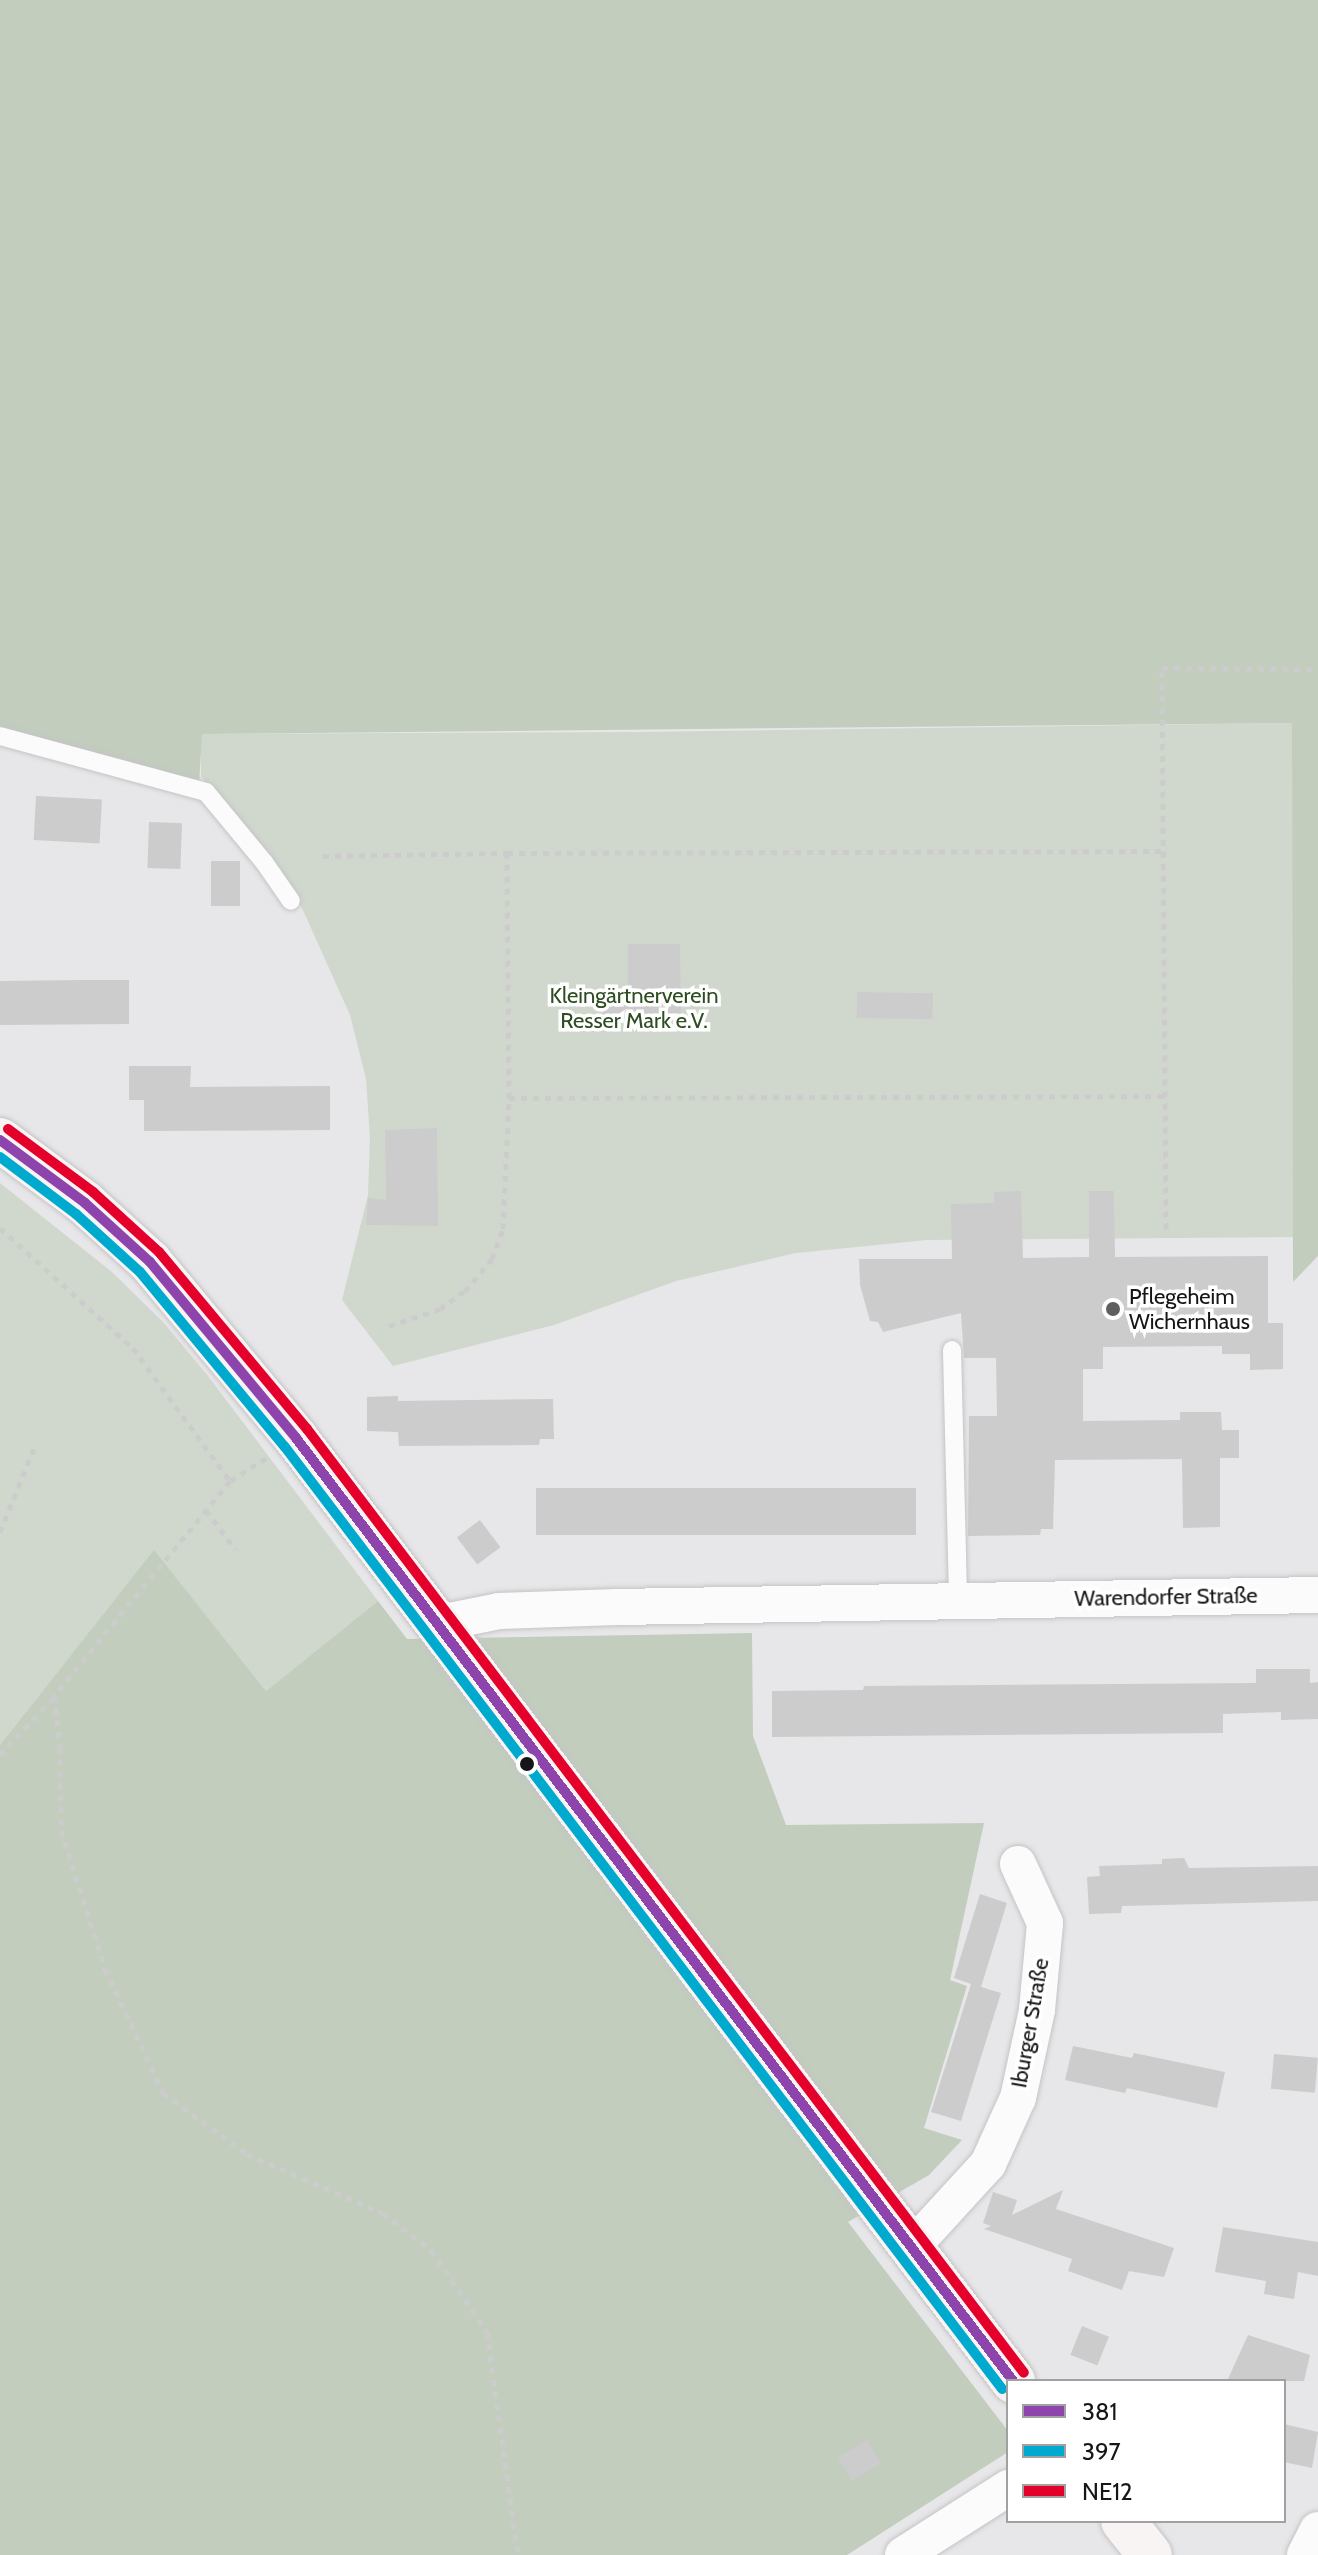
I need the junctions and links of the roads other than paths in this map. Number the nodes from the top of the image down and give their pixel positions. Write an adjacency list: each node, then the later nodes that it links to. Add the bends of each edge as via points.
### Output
1 (0, 736): 2 (lane, via 206,792)
2 (291, 901)
3 (0, 1140): 7 (street, via 85,1203 150,1262)
4 (952, 1350): 6 (lane)
5 (1318, 1595): 6 (street, Warendorfer Straße)
6 (958, 1601): 7 (street, Warendorfer Straße, via 499,1611)
7 (440, 1623): 9 (street)
8 (1018, 1864): 9 (street, Iburger Straße, via 1045,1923 1037,2010 1018,2098 988,2164)
9 (911, 2248): 10 (street)
10 (1011, 2379)
11 (1006, 2489): 14 (street)
12 (1125, 2523): 15 (street)
13 (1318, 2530): 16 (street)
14 (903, 2555)
15 (1150, 2555)
16 (1305, 2555)

